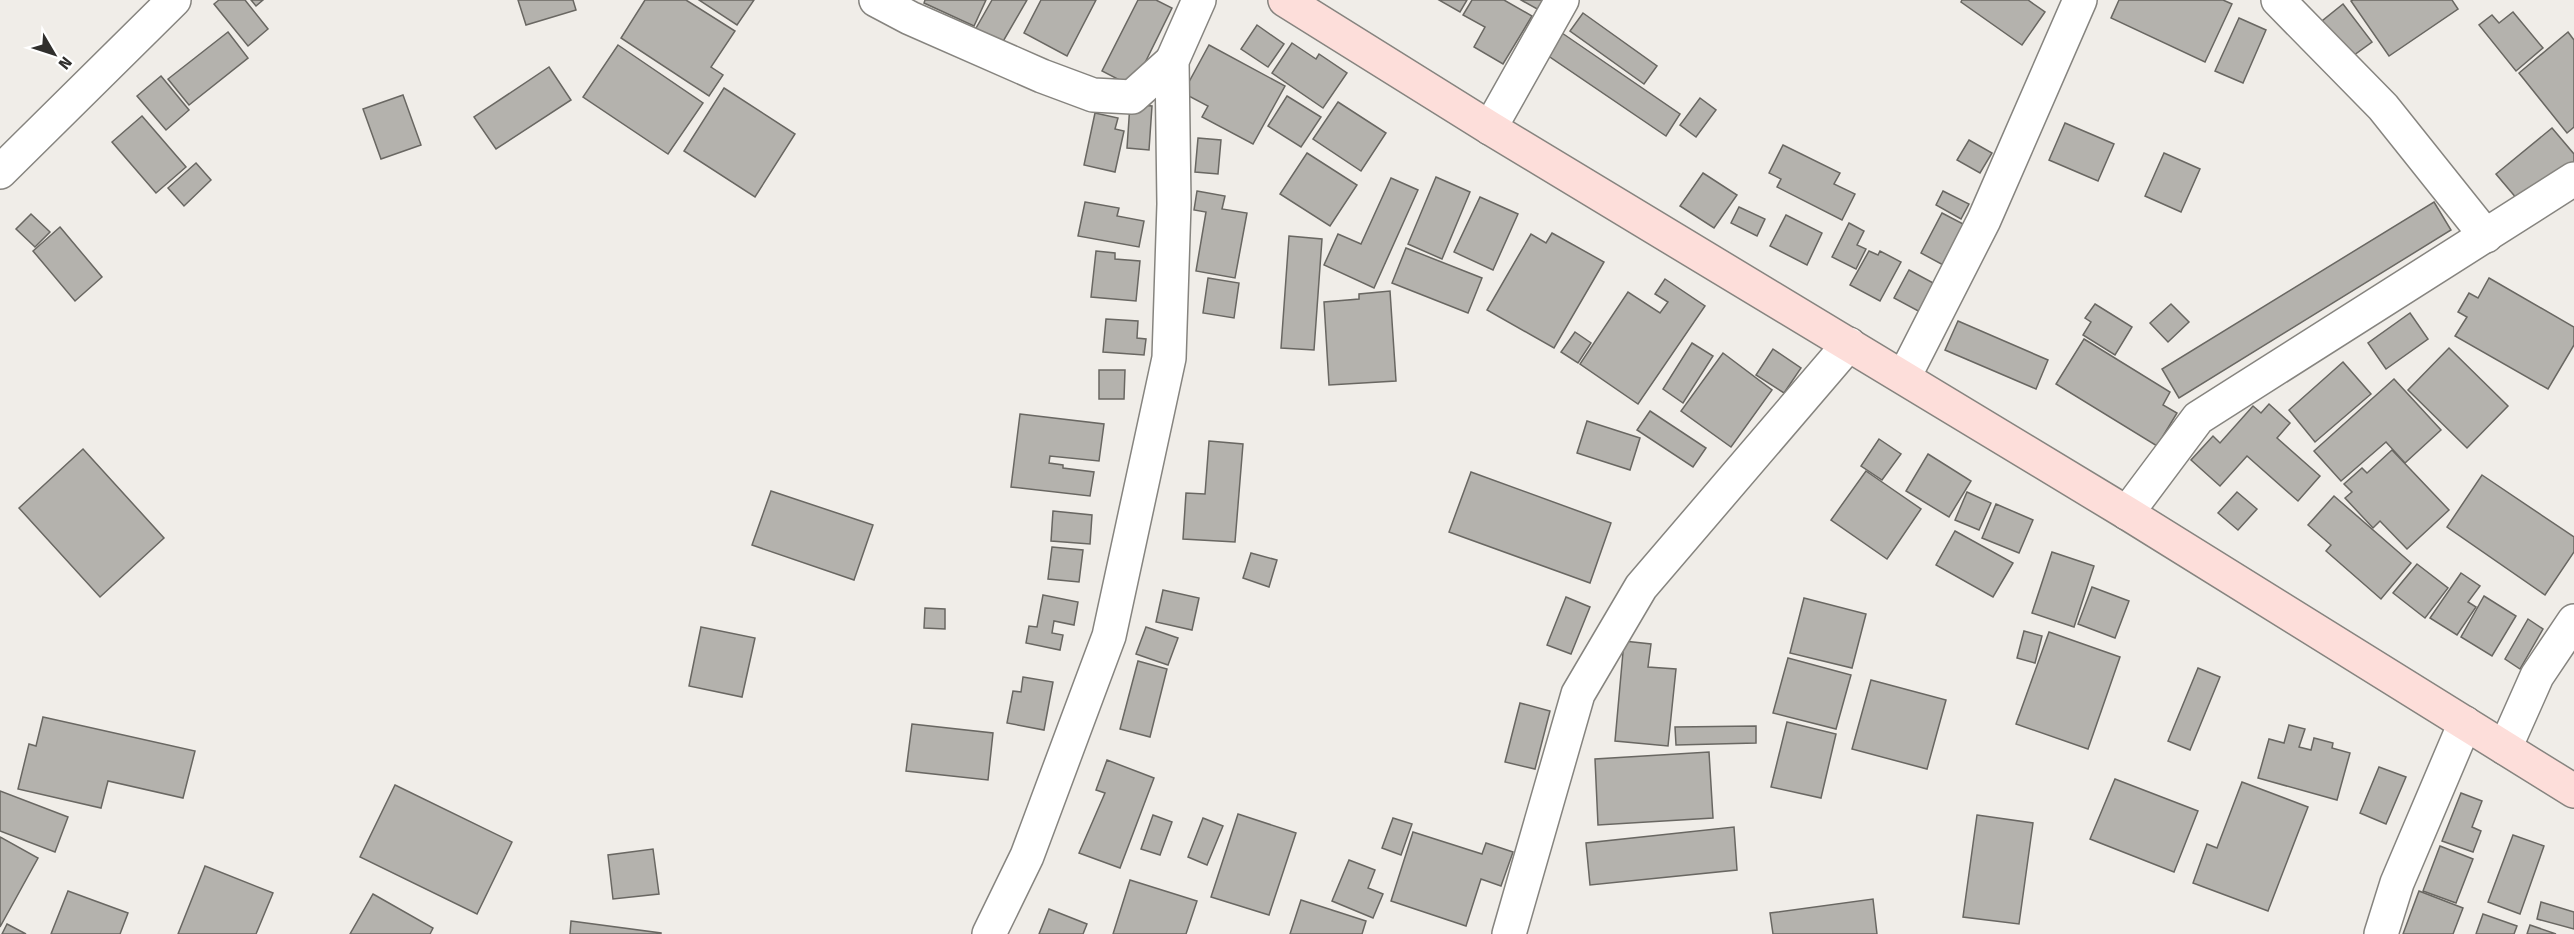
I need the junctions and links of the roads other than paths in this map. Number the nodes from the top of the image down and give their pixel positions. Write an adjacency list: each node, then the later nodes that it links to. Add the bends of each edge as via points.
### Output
1 (174, 0): 10 (street)
2 (876, 0): 8 (street, via 984,52 1093,96 1132,97)
3 (1200, 0): 8 (street)
4 (1285, 0): 9 (main road)
5 (1562, 0): 9 (street)
6 (2080, 0): 14 (street, via 1984,220)
7 (2278, 0): 12 (street, via 2383,108)
8 (1172, 61): 20 (street, via 1174,204 1169,358 1109,636 1027,856)
9 (1490, 128): 13 (main road)
10 (0, 172)
11 (2574, 179): 12 (street)
12 (2486, 236): 15 (street, via 2198,418)
13 (1849, 344): 14 (main road); 21 (street, via 1641,587 1578,694)
14 (1904, 377): 15 (main road)
15 (2127, 513): 17 (main road)
16 (2574, 621): 18 (street, via 2537,676)
17 (2465, 723): 18 (main road); 22 (street, via 2397,883)
18 (2505, 748): 19 (main road)
19 (2574, 791)
20 (989, 934)
21 (1509, 934)
22 (2381, 934)

